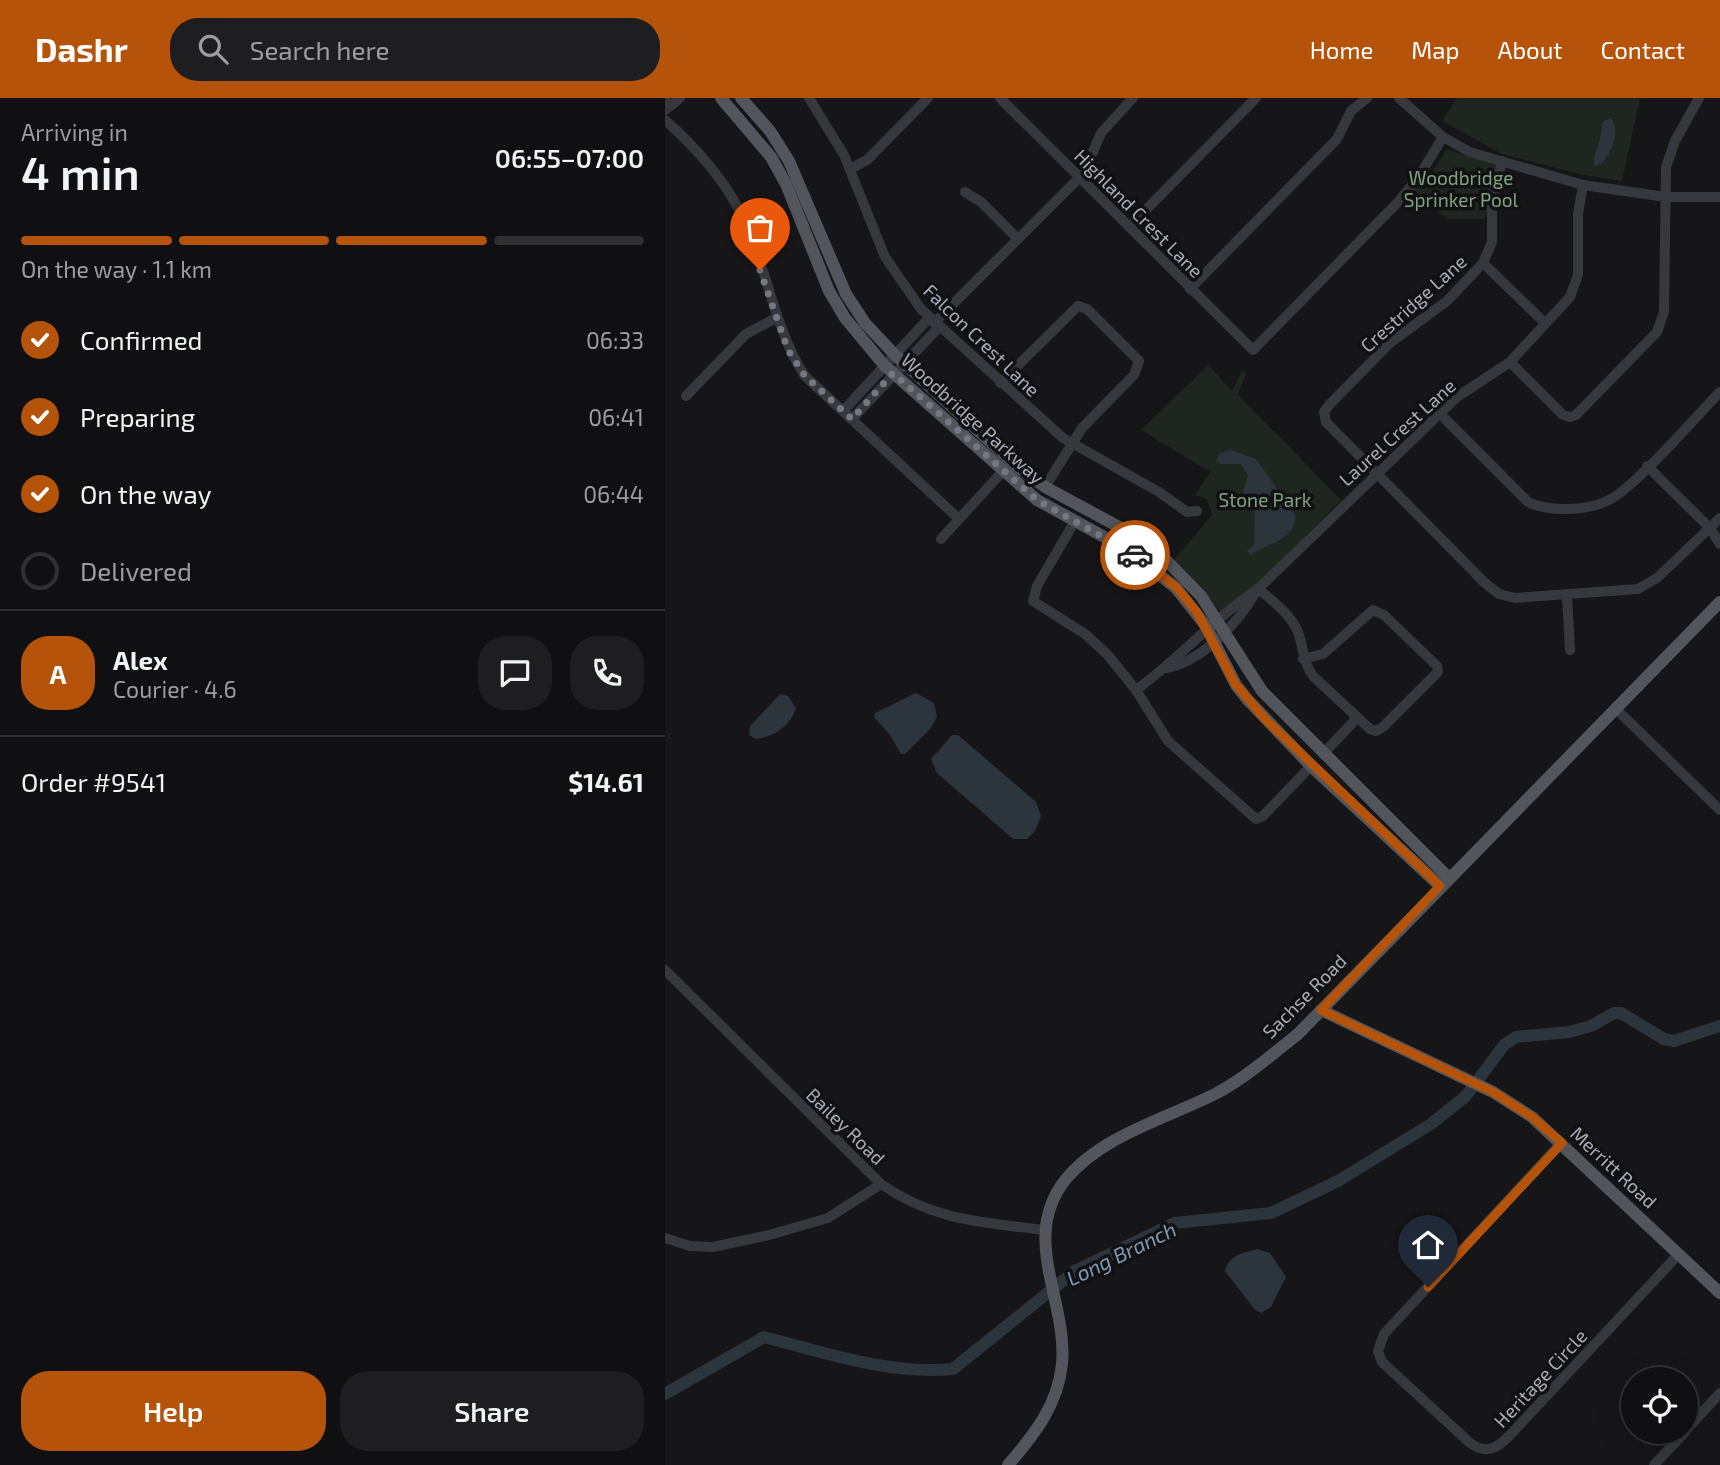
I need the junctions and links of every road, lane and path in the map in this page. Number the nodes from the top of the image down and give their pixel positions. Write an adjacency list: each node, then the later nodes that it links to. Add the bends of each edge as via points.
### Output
1 (680, 98): 12 (street)
2 (721, 98): 31 (main road, Woodbridge Parkway, via 771,157 829,291 845,318)
3 (741, 98): 29 (main road, Woodbridge Parkway, via 789,161 846,294 865,323)
4 (809, 98): 16 (street, Falcon Crest Lane)
5 (928, 98): 16 (street, via 867,160)
6 (1000, 98): 17 (street, Highland Crest Lane)
7 (1256, 98): 22 (street)
8 (1367, 98): 25 (street, via 1351,111 1337,139)
9 (1399, 98): 14 (street)
10 (1699, 98): 20 (street, via 1666,167)
11 (1128, 100): 17 (street, via 1101,132)
12 (665, 110)
13 (665, 120): 26 (street, via 715,171 738,208)
14 (1443, 137): 15 (street, via 1470,152); 25 (street, Highland Crest Lane, via 1398,202 1254,350)
15 (1502, 161): 18 (street); 24 (street, Crestridge Lane, via 1492,202 1492,242)
16 (850, 169): 27 (street, Falcon Crest Lane, via 885,257)
17 (1079, 177): 22 (street, Highland Crest Lane); 23 (street)
18 (1583, 185): 20 (street); 28 (street, Laurel Crest Lane, via 1576,286)
19 (965, 192): 23 (street)
20 (1666, 197): 21 (street); 30 (street, via 1664,312 1657,331 1570,417)
21 (1720, 197)
22 (1129, 227): 25 (street, Highland Crest Lane)
23 (1018, 239): 27 (street)
24 (1483, 263): 28 (street); 41 (street, Crestridge Lane, via 1447,301 1390,343 1329,405 1324,416)
25 (1190, 289)
26 (776, 318): 34 (street, via 746,334); 35 (street, via 788,350 805,376)
27 (934, 323): 29 (street); 32 (street, Falcon Crest Lane)
28 (1545, 324): 30 (street, Laurel Crest Lane)
29 (899, 359): 31 (street); 42 (main road, Woodbridge Parkway)
30 (1510, 362): 36 (street, Laurel Crest Lane, via 1457,397)
31 (889, 369): 35 (street); 37 (street); 40 (main road, Woodbridge Parkway)
32 (1000, 383): 38 (street, Falcon Crest Lane); 38 (street, via 1074,308 1087,309 1140,364)
33 (1720, 392): 39 (street)
34 (686, 396)
35 (843, 411): 37 (street)
36 (1440, 414): 39 (street, via 1528,502 1539,507 1596,505 1609,500); 41 (street, Laurel Crest Lane)
37 (852, 419): 45 (street)
38 (1072, 444): 42 (street); 43 (street, Falcon Crest Lane, via 1187,512)
39 (1647, 466): 47 (street)
40 (1002, 472): 45 (street); 46 (main road, Woodbridge Parkway, via 1037,500)
41 (1376, 472): 51 (street, Laurel Crest Lane); 52 (street, via 1499,594)
42 (1045, 487): 54 (main road, Woodbridge Parkway, via 1148,545 1201,596)
43 (1197, 511)
44 (1720, 518): 47 (street)
45 (959, 519): 49 (street)
46 (1075, 521): 54 (main road, Woodbridge Parkway, via 1155,569); 57 (street, via 1033,601 1095,642)
47 (1710, 528): 48 (street); 50 (street); 52 (street, via 1646,585)
48 (1720, 533)
49 (941, 539)
50 (1720, 544)
51 (1258, 589): 54 (street, Laurel Crest Lane, via 1246,609); 56 (street, via 1294,626)
52 (1567, 597): 55 (street)
53 (1720, 603): 58 (main road, Sachse Road)
54 (1216, 631): 57 (street, Laurel Crest Lane, via 1175,656 1167,668); 60 (main road, Woodbridge Parkway, via 1262,691); 61 (main road, Woodbridge Parkway, via 1241,692)
55 (1570, 650)
56 (1303, 659): 59 (street, via 1314,677); 59 (street, via 1323,654 1373,610 1437,666 1434,677 1383,727 1376,731)
57 (1136, 690): 61 (street, via 1168,741 1252,817 1263,816)
58 (1615, 708): 62 (street); 63 (main road, Sachse Road)
59 (1356, 719): 60 (street)
60 (1323, 754): 63 (main road, Woodbridge Parkway)
61 (1311, 765): 63 (main road, Woodbridge Parkway)
62 (1720, 810)
63 (1445, 882): 65 (main road, Sachse Road)
64 (665, 971): 67 (street, Bailey Road)
65 (1321, 1010): 66 (main road, Merritt Road, via 1493,1092); 68 (main road, Sachse Road, via 1248,1074 1083,1162 1058,1191)
66 (1562, 1143): 70 (main road, Merritt Road); 70 (street, Heritage Circle, via 1384,1334 1378,1351 1382,1362 1470,1443 1480,1450 1500,1446)
67 (881, 1184): 68 (street, Bailey Road, via 912,1205 941,1214); 69 (street, via 828,1218 769,1235 713,1247)
68 (1044, 1230): 75 (main road, Sachse Road, via 1046,1266 1063,1347 1057,1386 1045,1416)
69 (665, 1238)
70 (1678, 1255): 71 (main road, Merritt Road)
71 (1720, 1293)
72 (1720, 1393): 73 (street)
73 (1698, 1417)
74 (1673, 1444): 76 (street)
75 (1008, 1465)
76 (1654, 1465)

